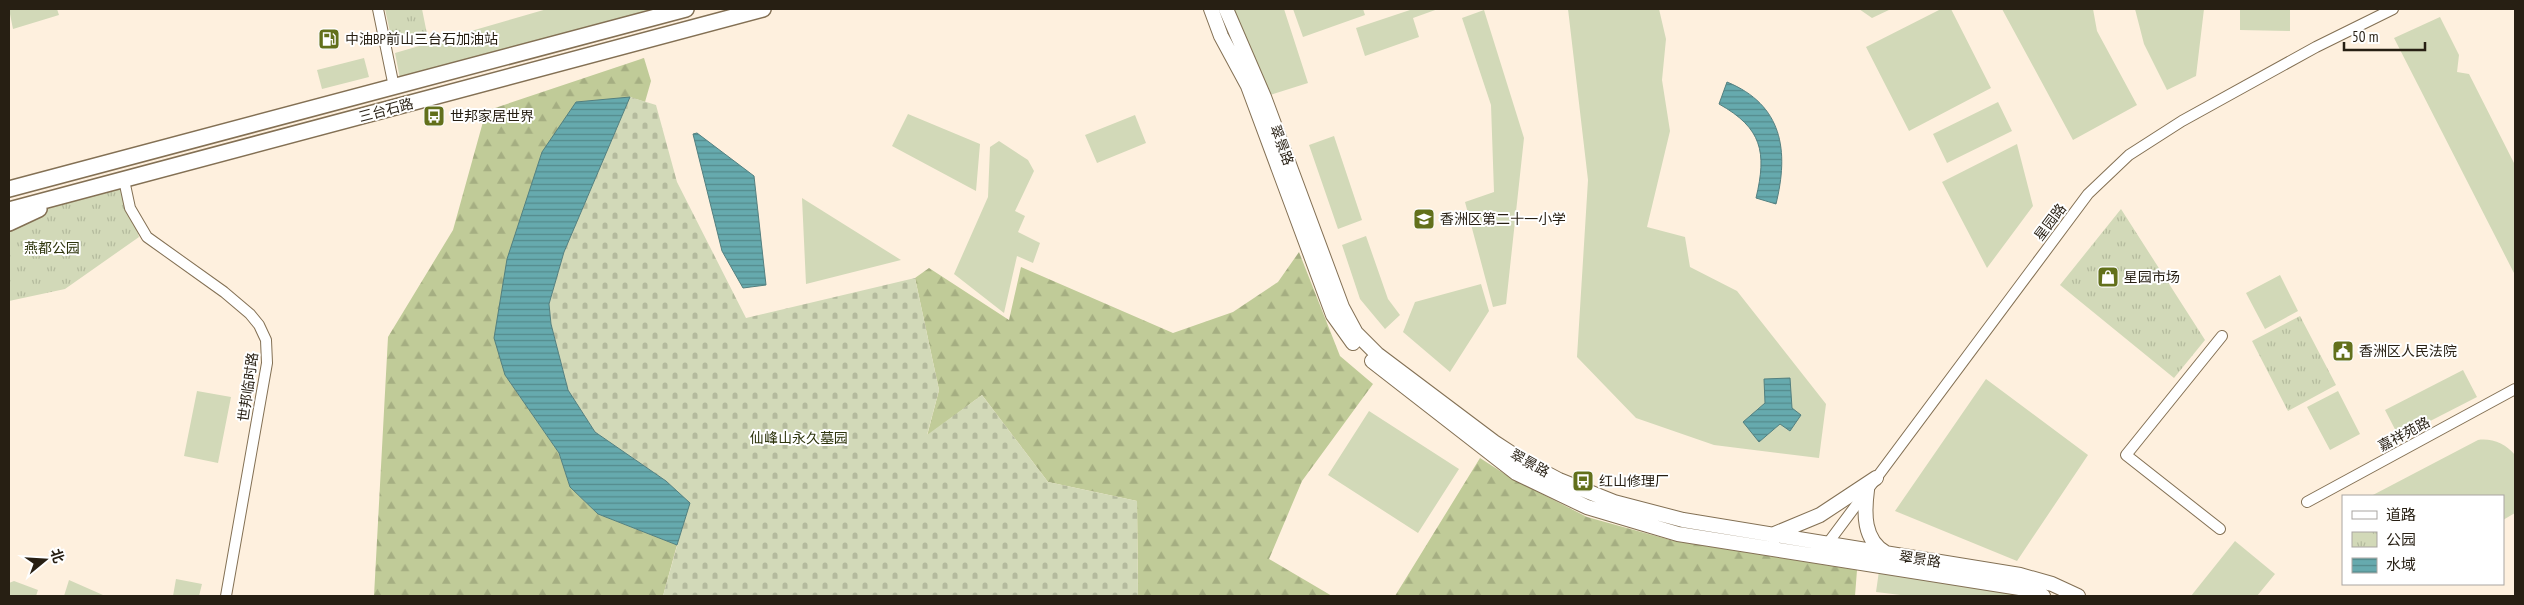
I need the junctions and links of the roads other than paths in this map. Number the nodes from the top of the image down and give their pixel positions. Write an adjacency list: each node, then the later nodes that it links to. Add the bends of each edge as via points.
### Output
1 (378, 9): 8 (street)
2 (686, 9): 7 (main road, 三台石路)
3 (763, 9): 11 (main road, 三台石路)
4 (1211, 9): 23 (main road, 翠景路, via 1221,36 1248,86 1334,315 1352,342 1373,362 1516,473 1588,507 1678,534)
5 (2393, 9): 18 (street, 星园路, via 2316,47 2182,121 2129,155 2088,194)
6 (1227, 10): 22 (main road, 翠景路, via 1264,97 1342,307 1356,333 1377,354 1494,442 1559,480 1614,502 1683,520)
7 (660, 13): 8 (main road, 三台石路)
8 (394, 86): 9 (main road, 三台石路)
9 (78, 171): 10 (main road); 12 (main road, 三台石路)
10 (9, 178)
11 (124, 180): 13 (main road, 三台石路); 25 (street, 世邦临时路, via 130,208 147,237 250,314 266,340 268,363)
12 (9, 189)
13 (63, 196): 14 (main road, 三台石路); 15 (main road)
14 (9, 210)
15 (9, 223)
16 (2222, 336): 21 (street, via 2126,455)
17 (2515, 389): 20 (street, 嘉祥苑路)
18 (1876, 478): 19 (street, 星园路); 22 (main road, via 1820,515)
19 (1868, 490): 23 (street, 星园路); 24 (main road, via 1864,509 1868,530 1877,548)
20 (2306, 502)
21 (2220, 529)
22 (1772, 535): 23 (main road, 翠景路)
23 (1824, 550): 24 (main road, 翠景路); 26 (main road, 翠景路, via 2026,589)
24 (1888, 554): 27 (main road, 翠景路, via 2020,575)
25 (226, 596)
26 (2043, 596)
27 (2078, 596)

